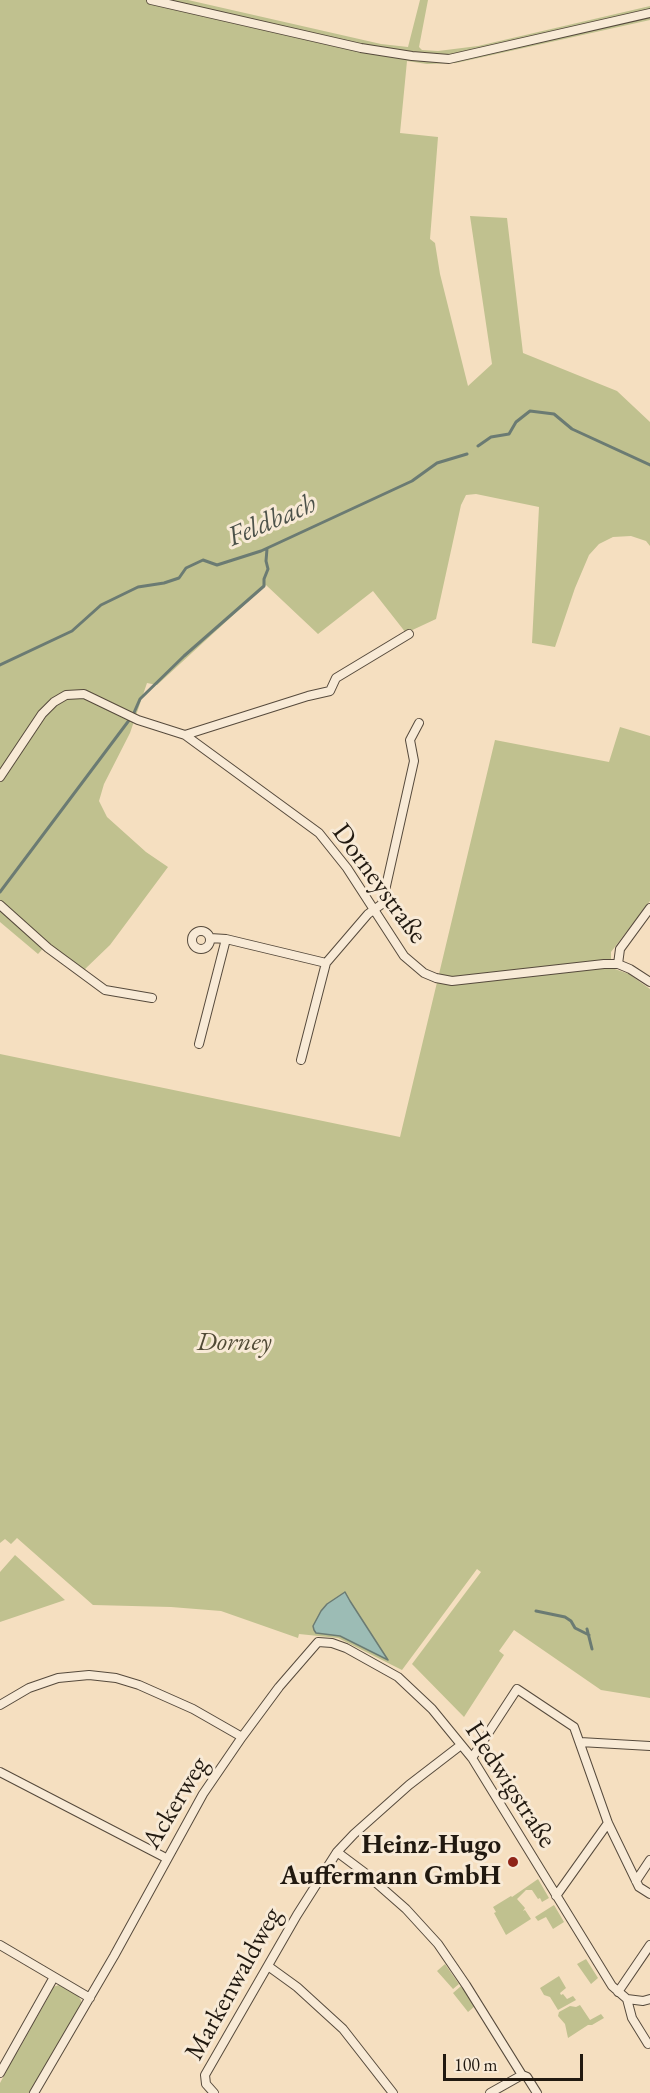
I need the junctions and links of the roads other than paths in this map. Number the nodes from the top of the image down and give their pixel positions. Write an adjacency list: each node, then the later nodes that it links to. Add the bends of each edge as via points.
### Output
1 (151, 0): 2 (street, via 361,48 449,58)
2 (650, 13)
3 (409, 634): 5 (street, via 336,678 330,692)
4 (419, 723): 9 (street, via 410,740 414,761 382,904)
5 (185, 735): 6 (street, Dorneystraße, via 134,718 84,694 66,695 42,714); 9 (street, Dorneystraße, via 319,832)
6 (0, 777)
7 (0, 905): 15 (street, via 48,948 105,990)
8 (650, 908): 13 (street, via 620,949)
9 (374, 909): 12 (street); 13 (street, Dorneystraße, via 411,964 439,979 452,981)
10 (210, 938): 11 (street)
11 (226, 939): 12 (street); 16 (street)
12 (326, 963): 17 (street)
13 (618, 964): 14 (street)
14 (650, 982)
15 (152, 998)
16 (199, 1044)
17 (301, 1060)
18 (316, 1644): 20 (street, Ackerweg); 22 (street, Hedwigstraße, via 327,1642 346,1648 398,1677 432,1709)
19 (0, 1705): 20 (street, via 29,1688 58,1678 116,1678 184,1705)
20 (242, 1737): 28 (street, Ackerweg)
21 (580, 1742): 23 (street); 24 (street, via 574,1726 517,1689); 26 (street)
22 (461, 1745): 24 (street, Hedwigstraße); 27 (street, Markenwaldweg, via 409,1785)
23 (650, 1746)
24 (472, 1758): 32 (street, Hedwigstraße)
25 (0, 1772): 28 (street)
26 (608, 1823): 30 (street); 32 (street)
27 (337, 1852): 35 (street, Markenwaldweg); 43 (street, via 405,1909 438,1944)
28 (166, 1858): 38 (street, Ackerweg)
29 (650, 1860): 30 (street)
30 (636, 1881): 31 (street)
31 (650, 1894)
32 (556, 1896): 37 (street, Hedwigstraße)
33 (650, 1945): 37 (street)
34 (0, 1946): 36 (street)
35 (268, 1966): 45 (street, Markenwaldweg, via 205,2075 206,2084); 46 (street, via 343,2029)
36 (54, 1977): 38 (street); 42 (street)
37 (618, 1992): 39 (street, Hedwigstraße)
38 (90, 1998): 44 (street, Ackerweg)
39 (627, 1999): 40 (street); 41 (street, via 632,2018)
40 (650, 1999)
41 (648, 2044)
42 (0, 2073)
43 (522, 2075): 47 (street); 48 (street)
44 (34, 2093)
45 (214, 2093)
46 (393, 2093)
47 (489, 2093)
48 (537, 2093)

